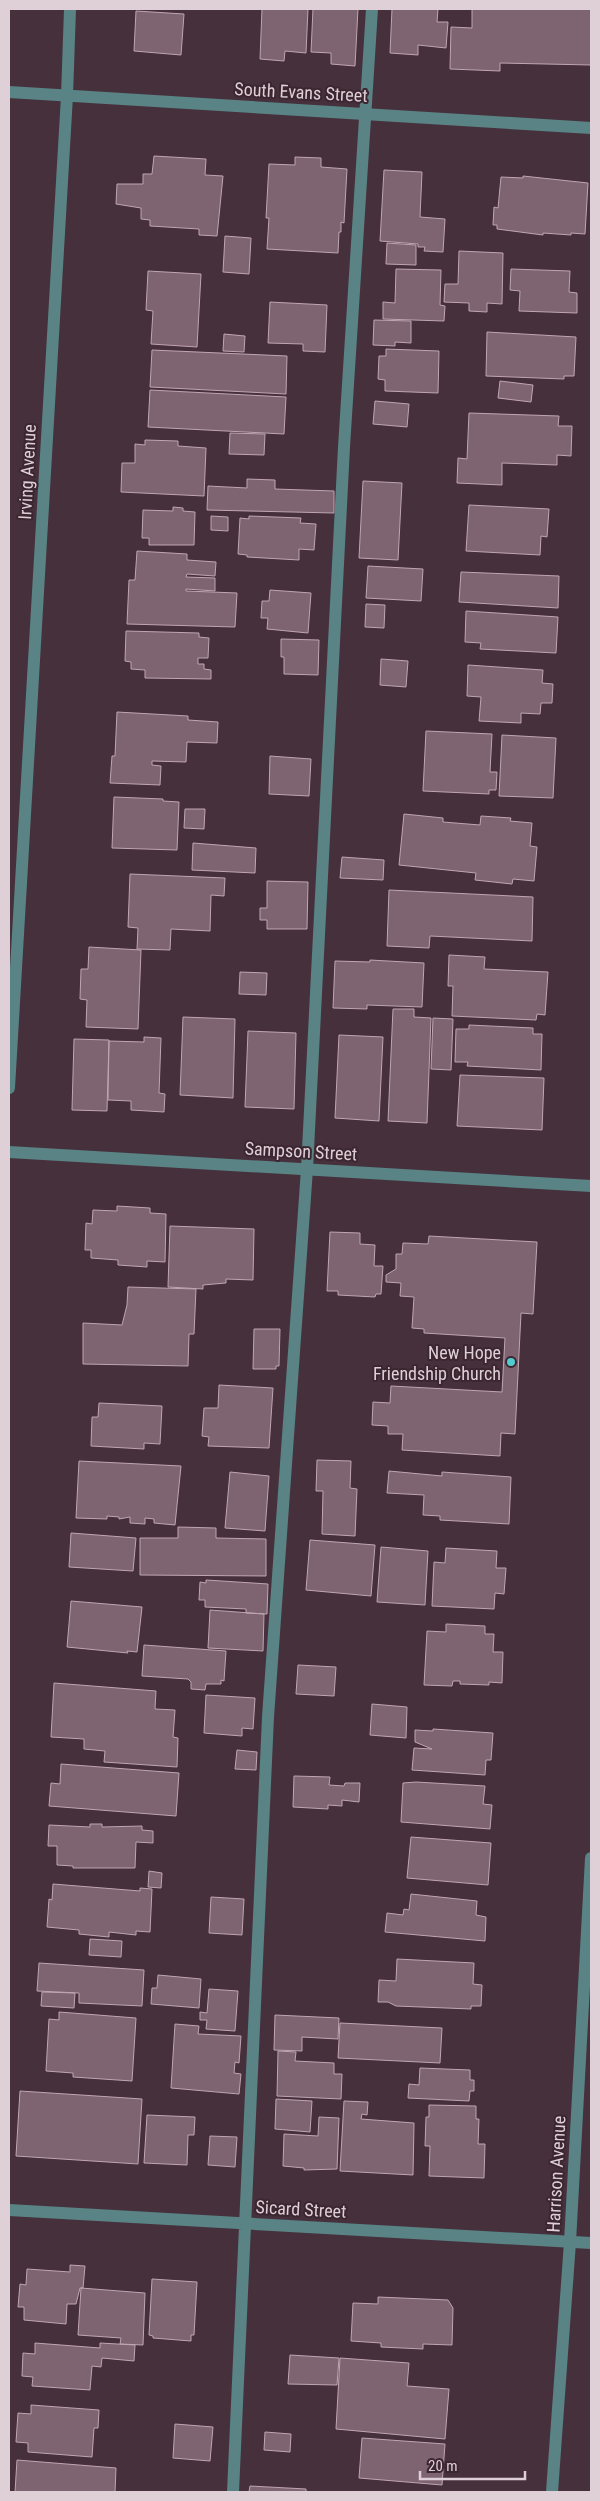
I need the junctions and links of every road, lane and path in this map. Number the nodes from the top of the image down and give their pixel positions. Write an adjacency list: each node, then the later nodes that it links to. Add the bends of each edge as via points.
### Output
1 (70, 9): 4 (street, Irving Avenue)
2 (372, 9): 5 (street)
3 (9, 92): 4 (street, South Evans Street)
4 (67, 96): 5 (street, South Evans Street); 7 (street, Irving Avenue)
5 (367, 114): 6 (street, South Evans Street); 9 (street, via 344,447)
6 (591, 128)
7 (9, 1088)
8 (9, 1152): 9 (street, Sampson Street)
9 (308, 1169): 10 (street, Sampson Street); 13 (street, via 268,1716)
10 (591, 1186)
11 (591, 1858): 14 (street, Harrison Avenue)
12 (9, 2210): 13 (street, Sicard Street)
13 (247, 2223): 14 (street, Sicard Street); 16 (street)
14 (570, 2242): 15 (street, Sicard Street); 17 (street, Harrison Avenue)
15 (591, 2243)
16 (233, 2492)
17 (552, 2492)

